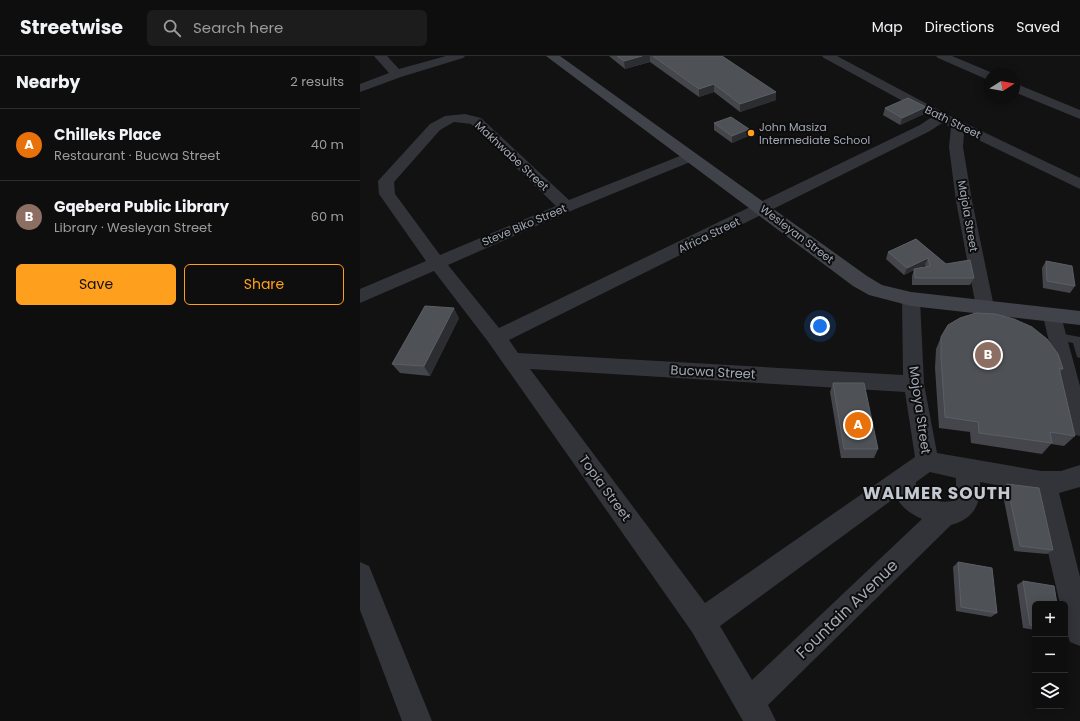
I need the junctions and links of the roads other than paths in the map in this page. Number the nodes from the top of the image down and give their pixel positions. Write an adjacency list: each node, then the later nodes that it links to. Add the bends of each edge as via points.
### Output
1 (380, 56): 6 (street)
2 (459, 56): 6 (street)
3 (552, 56): 13 (street, Wesleyan Street)
4 (828, 56): 11 (street, Bath Street)
5 (942, 56): 7 (street)
6 (397, 74): 8 (street)
7 (984, 74)
8 (360, 88)
9 (1020, 90): 10 (street)
10 (1080, 115)
11 (941, 117): 12 (street, Bath Street); 16 (street, Africa Street, via 926,128)
12 (958, 125): 14 (street, Bath Street); 20 (street, Majola Street, via 958,163)
13 (690, 157): 15 (street, Steve Biko Street); 16 (street, Wesleyan Street)
14 (1080, 184)
15 (567, 207): 17 (street, Steve Biko Street); 17 (street, Makhwabe Street, via 476,122 466,117 444,120 428,133 386,181 387,194)
16 (763, 208): 19 (street, Wesleyan Street, via 860,281 876,290); 23 (street, Africa Street)
17 (436, 263): 18 (street, Steve Biko Street); 23 (street, Topia Street)
18 (360, 296)
19 (911, 299): 20 (street, Wesleyan Street); 27 (street, Mojoya Street)
20 (985, 307): 21 (street, Wesleyan Street)
21 (1052, 316): 22 (street, Wesleyan Street); 24 (street)
22 (1080, 318)
23 (496, 338): 26 (street, Topia Street)
24 (1072, 339): 25 (lane); 28 (street)
25 (1080, 354)
26 (511, 360): 27 (street, Bucwa Street); 36 (street, Topia Street)
27 (914, 384): 29 (street, Mojoya Street)
28 (1079, 422)
29 (927, 461): 30 (street, Mojoya Street); 32 (street)
30 (968, 471): 33 (street, Mojoya Street); 34 (street, Fountain Avenue, via 969,487 966,502 960,510)
31 (1080, 476): 33 (street, Mojoya Street, via 1060,482)
32 (904, 479): 34 (street, via 904,489 918,506); 36 (street)
33 (1044, 482): 37 (street)
34 (944, 514): 38 (street, Fountain Avenue)
35 (360, 575): 39 (street)
36 (702, 622): 38 (street, Topia Street)
37 (1080, 632)
38 (755, 712)
39 (417, 721)

